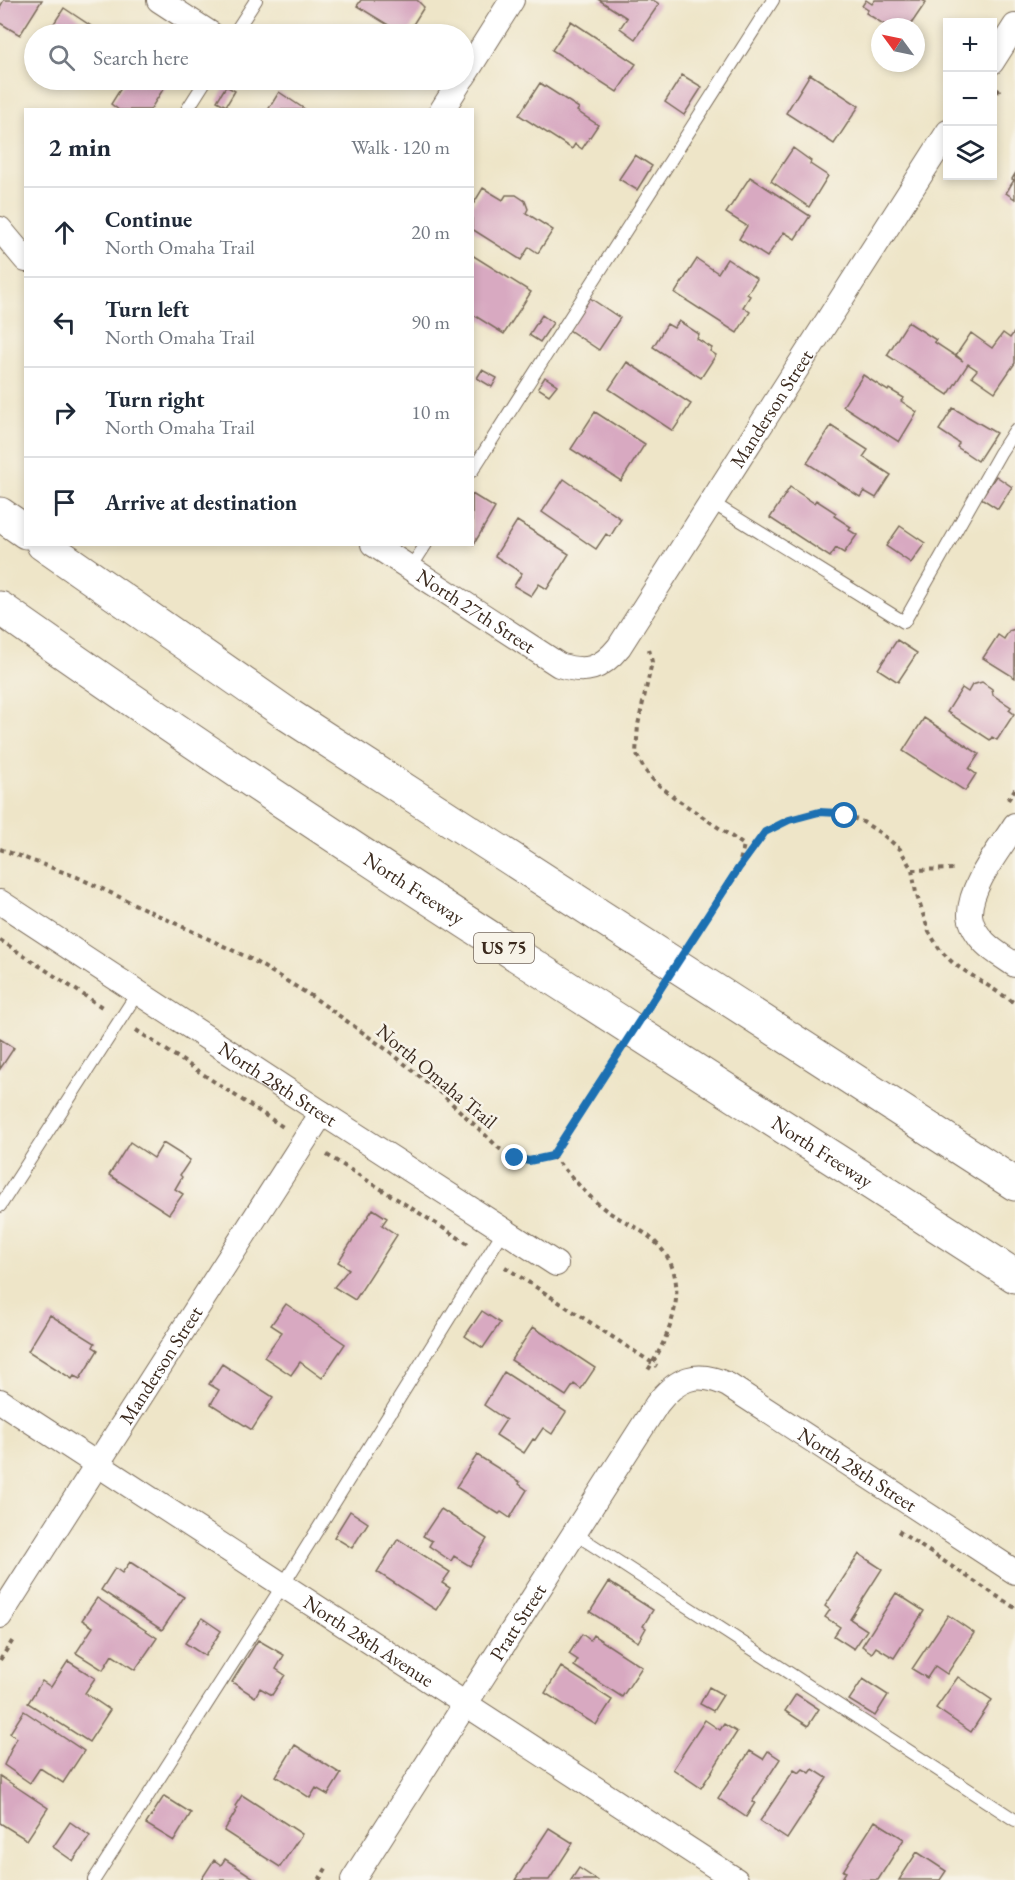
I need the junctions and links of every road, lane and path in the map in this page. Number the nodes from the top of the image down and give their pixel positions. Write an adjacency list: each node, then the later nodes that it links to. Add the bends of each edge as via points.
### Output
1 (159, 0): 5 (street)
2 (256, 0): 6 (lane)
3 (512, 0): 9 (street)
4 (773, 0): 18 (lane)
5 (196, 24)
6 (240, 24)
7 (1015, 26): 8 (street)
8 (997, 55)
9 (474, 59)
10 (200, 90): 12 (lane)
11 (454, 90): 13 (street)
12 (188, 108)
13 (443, 108)
14 (943, 140): 19 (street, Manderson Street)
15 (0, 229): 16 (street)
16 (24, 258)
17 (1015, 430): 19 (lane, via 904,622)
18 (474, 468)
19 (711, 502): 28 (street, Manderson Street, via 619,647 601,665)
20 (0, 514): 21 (highway)
21 (24, 531)
22 (46, 546): 44 (highway, via 296,720)
23 (376, 546): 25 (street, North 27th Street)
24 (425, 546): 25 (lane)
25 (410, 569): 28 (street, North 27th Street, via 551,661)
26 (0, 608): 48 (highway, North Freeway / US 75, via 387,872)
27 (648, 644): 32 (path, via 652,662 636,753 655,782 744,844)
28 (583, 669)
29 (1015, 825): 36 (street, via 981,879 972,899 970,917 987,945)
30 (0, 849): 43 (path, North Omaha Trail, via 77,877 249,958 313,997 390,1052 500,1149 529,1161)
31 (964, 868): 33 (path)
32 (738, 869): 33 (path, via 765,832 819,812 838,813 863,822 900,849); 43 (path, bridge)
33 (912, 870): 38 (path, via 916,893 940,950 954,964)
34 (0, 902): 37 (street, North 28th Street)
35 (0, 940): 39 (path)
36 (1015, 965)
37 (138, 992): 39 (lane); 40 (street, North 28th Street)
38 (1015, 1003)
39 (120, 1019): 41 (path); 45 (lane)
40 (322, 1113): 41 (street, Manderson Street); 46 (street, North 28th Street)
41 (304, 1141): 42 (path); 52 (street, Manderson Street)
42 (326, 1154)
43 (552, 1156): 49 (path, via 598,1204 636,1227 669,1260 677,1297 669,1330)
44 (1015, 1184)
45 (0, 1206)
46 (504, 1230): 47 (street, North 28th Street); 55 (lane)
47 (556, 1264)
48 (1015, 1276)
49 (653, 1363)
50 (695, 1377): 53 (street, Pratt Street, via 679,1382 661,1399); 54 (street, North 28th Street, via 728,1385)
51 (0, 1401): 52 (street, North 28th Avenue)
52 (97, 1464): 55 (street, North 28th Avenue); 56 (street, Manderson Street)
53 (574, 1533): 57 (street, Pratt Street); 58 (lane)
54 (1015, 1572)
55 (283, 1585): 57 (street, North 28th Avenue); 60 (lane)
56 (0, 1616)
57 (465, 1704): 59 (street, Pratt Street); 61 (street, North 28th Avenue)
58 (1015, 1820)
59 (355, 1879)
60 (94, 1880)
61 (736, 1880)

